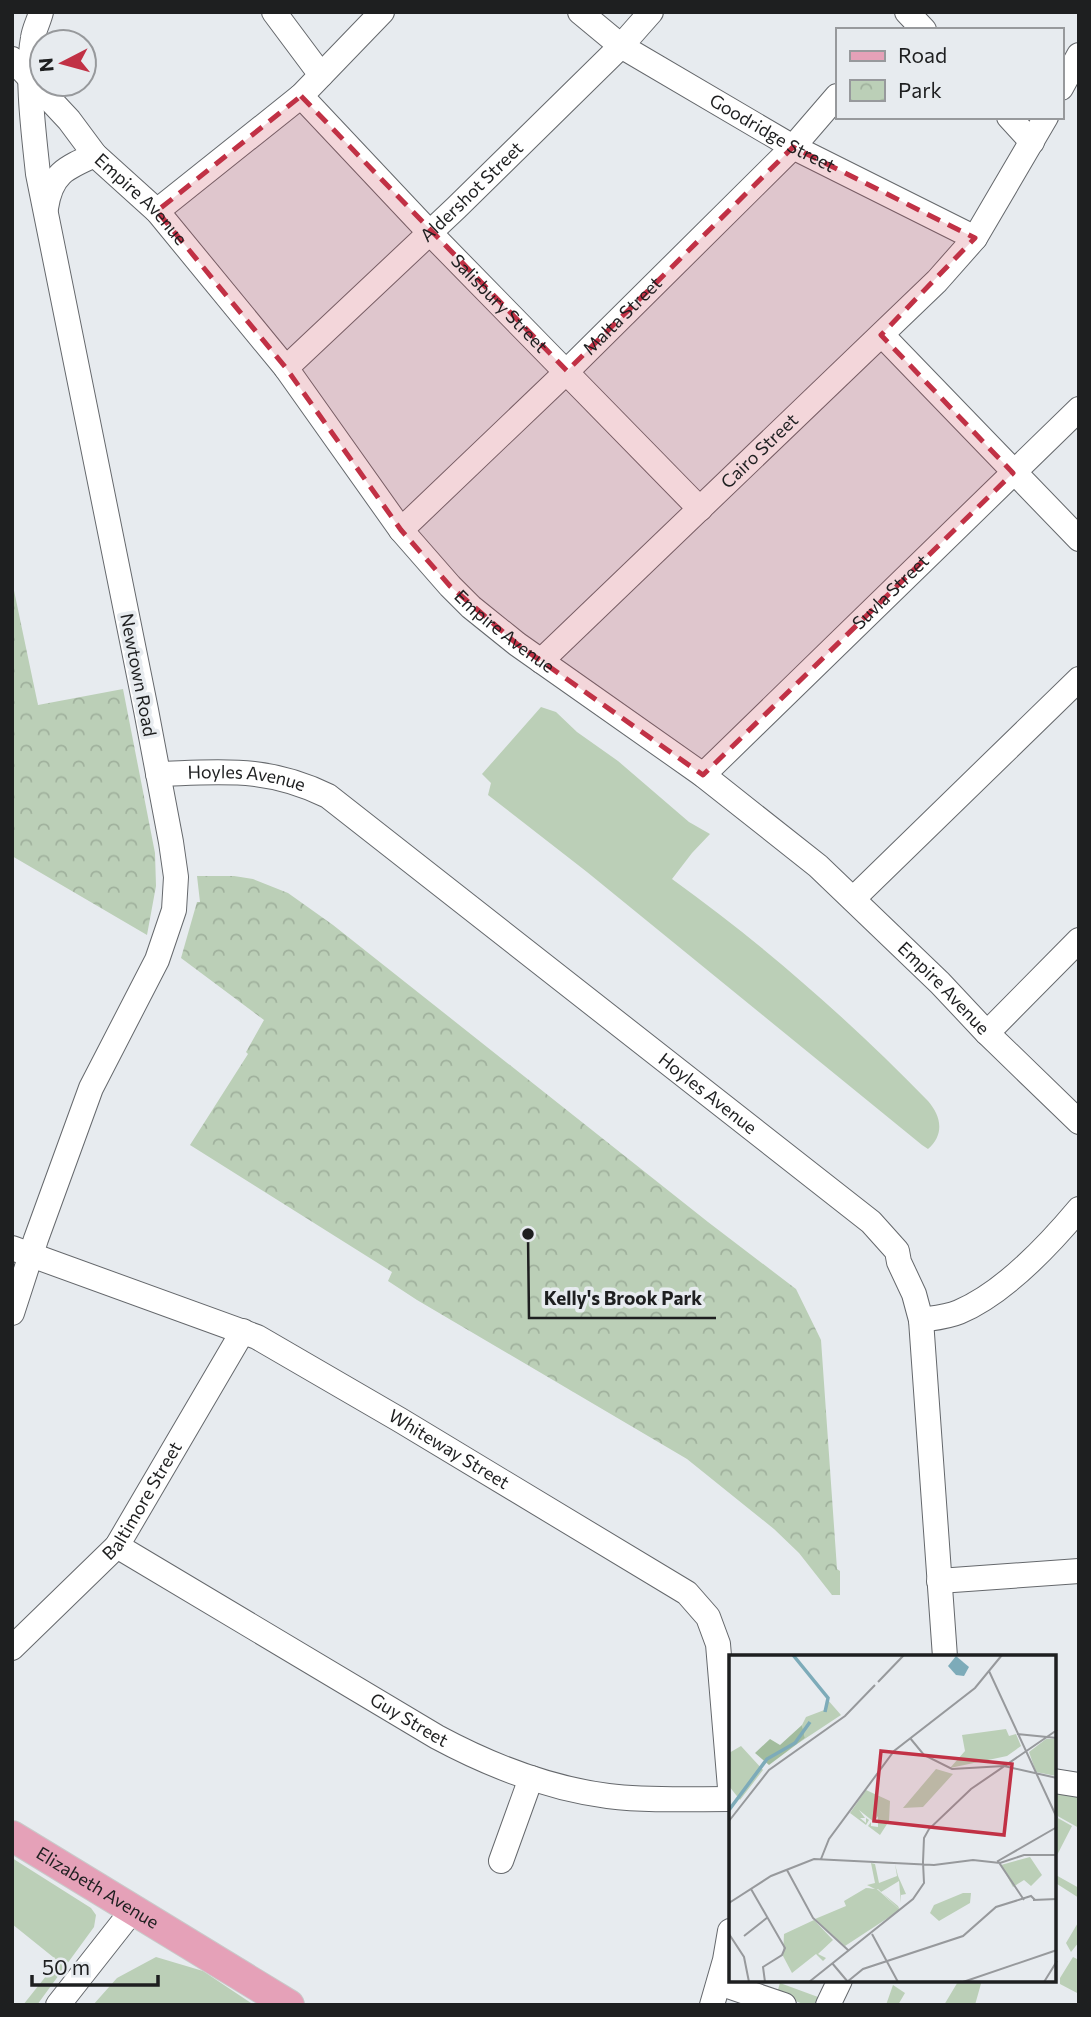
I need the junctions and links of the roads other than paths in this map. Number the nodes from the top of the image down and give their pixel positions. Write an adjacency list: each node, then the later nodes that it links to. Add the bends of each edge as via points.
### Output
1 (274, 12): 8 (street)
2 (382, 12): 8 (street)
3 (580, 12): 5 (street, Goodridge Street)
4 (651, 12): 5 (street, Aldershot Street)
5 (621, 46): 18 (street, Goodridge Street); 22 (street, Aldershot Street)
6 (1079, 55): 10 (street)
7 (12, 59): 9 (street, Empire Avenue)
8 (321, 75): 11 (street)
9 (28, 76)
10 (1063, 84)
11 (300, 96): 20 (street); 22 (street, Salisbury Street)
12 (836, 97): 18 (street, Malta Street)
13 (33, 98): 21 (street, Newtown Road)
14 (48, 98): 19 (street, Empire Avenue)
15 (1011, 119): 17 (street)
16 (1045, 119): 17 (street, Cairo Street)
17 (1032, 142): 23 (street, Cairo Street)
18 (793, 147): 23 (street, Goodridge Street); 26 (street, Malta Street)
19 (95, 155): 20 (street, Empire Avenue); 21 (street, via 56,179 49,190)
20 (157, 211): 25 (street, Empire Avenue)
21 (45, 216): 34 (street, Newtown Road)
22 (430, 233): 25 (street, Aldershot Street); 26 (street, Salisbury Street)
23 (975, 238): 24 (street, Cairo Street)
24 (881, 335): 28 (street); 29 (street, Cairo Street)
25 (286, 368): 30 (street, Empire Avenue)
26 (567, 371): 29 (street, Salisbury Street); 30 (street, Malta Street)
27 (1079, 409): 28 (street, Suvla Street)
28 (1013, 473): 31 (street); 35 (street, Suvla Street)
29 (700, 509): 32 (street, Cairo Street)
30 (401, 530): 32 (street, Empire Avenue, via 471,607)
31 (1079, 539)
32 (541, 661): 35 (street, Empire Avenue)
33 (1079, 679): 36 (street)
34 (158, 774): 41 (street, Newtown Road, via 176,877 171,923 142,992 91,1088); 43 (street, Hoyles Avenue, via 262,773 306,786 338,803 878,1228 897,1251)
35 (703, 775): 36 (street, Empire Avenue, via 797,848)
36 (853, 899): 38 (street, Empire Avenue)
37 (1079, 940): 38 (street)
38 (987, 1032): 39 (street, Empire Avenue)
39 (1079, 1122)
40 (1079, 1209): 43 (street, via 1040,1252 990,1293 955,1313)
41 (22, 1251): 42 (street, Newtown Road); 44 (street, Whiteway Street)
42 (12, 1313)
43 (921, 1320): 47 (street, Hoyles Avenue)
44 (243, 1331): 45 (street, Baltimore Street); 50 (street, Whiteway Street, via 400,1420 675,1585 698,1604 718,1644)
45 (117, 1546): 48 (street, Baltimore Street); 51 (street, Guy Street, via 437,1737)
46 (1079, 1571): 47 (street)
47 (939, 1581): 49 (street, Hoyles Avenue)
48 (12, 1648)
49 (945, 1655)
50 (729, 1776)
51 (531, 1779): 54 (street, Guy Street, via 609,1796); 56 (street)
52 (1056, 1781): 53 (street)
53 (1079, 1785)
54 (729, 1799)
55 (12, 1836): 57 (main road, Elizabeth Avenue)
56 (501, 1861)
57 (132, 1911): 61 (street); 62 (main road, Elizabeth Avenue)
58 (729, 1936): 60 (street)
59 (839, 1982): 64 (street)
60 (716, 1994): 63 (street)
61 (58, 2005)
62 (289, 2005)
63 (784, 2005)
64 (828, 2005)

